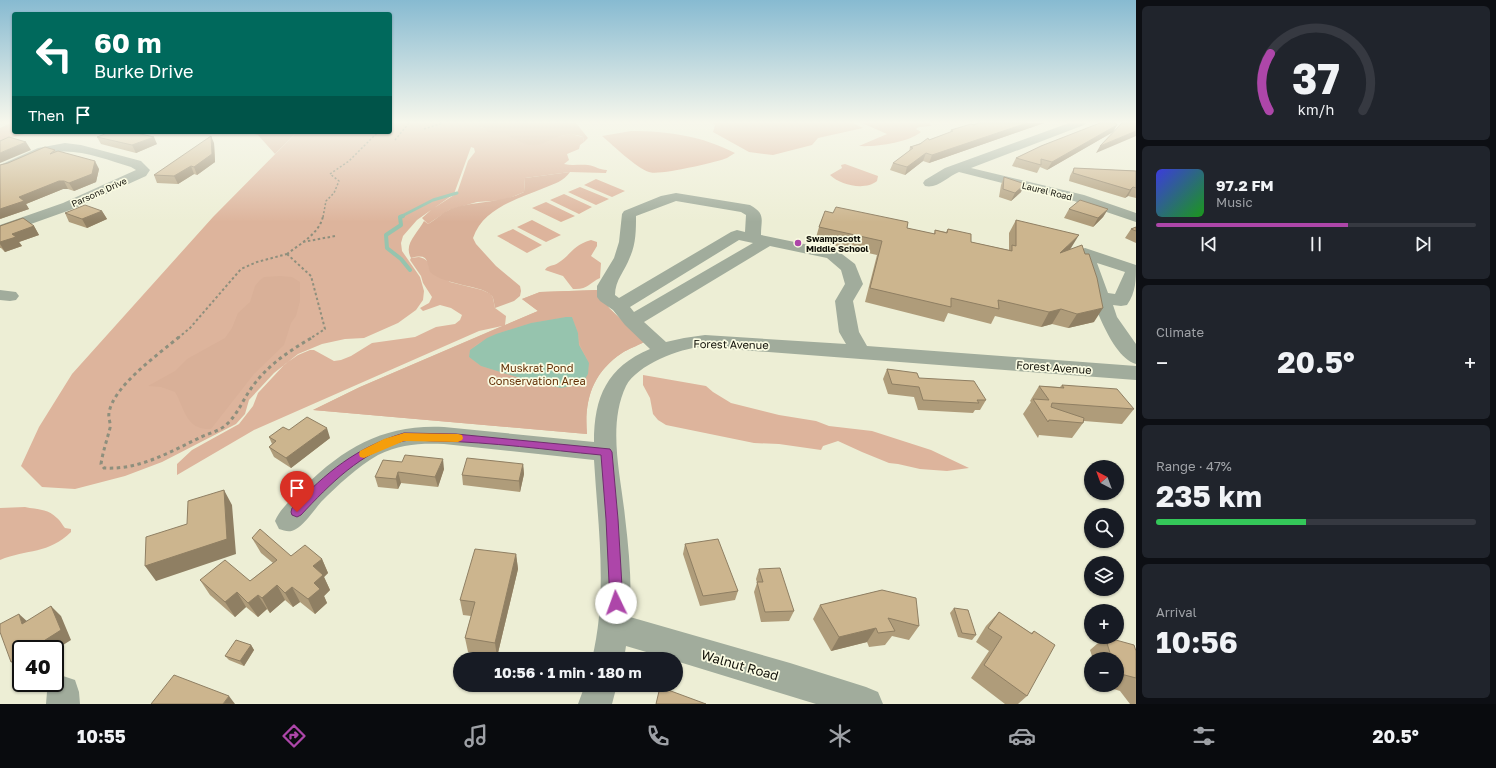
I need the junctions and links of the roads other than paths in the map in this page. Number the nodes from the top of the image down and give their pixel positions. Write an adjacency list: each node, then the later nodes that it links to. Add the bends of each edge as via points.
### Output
1 (31, 156): 5 (street, Parsons Drive)
2 (104, 156): 8 (street, Parsons Drive, via 136,164 143,170 78,202)
3 (991, 156): 4 (street)
4 (958, 168): 6 (street); 7 (street, Laurel Road, via 1079,198)
5 (0, 170)
6 (930, 183)
7 (1136, 218)
8 (0, 230)
9 (760, 240): 11 (street, via 736,235); 11 (street, via 754,213 745,208 676,198 666,199 629,214 627,242 622,258 606,286 606,297); 12 (street); 14 (street, via 832,254 849,268 854,284 844,301 849,332)
10 (1101, 297): 15 (street, via 1108,317)
11 (619, 306): 12 (street)
12 (632, 321): 13 (street)
13 (664, 351): 14 (street, Forest Avenue, via 693,342 717,341); 17 (street, Forest Avenue, via 634,366 623,374 617,383 608,408)
14 (860, 352): 16 (street, Forest Avenue)
15 (1136, 357)
16 (1136, 373)
17 (606, 452): 18 (street, via 456,438 404,437 373,448 338,471); 19 (street, Forest Avenue, via 616,603)
18 (288, 521)
19 (613, 627): 20 (street, Forest Avenue); 23 (street, Walnut Road)
20 (609, 652)
21 (599, 692): 22 (street)
22 (595, 704)
23 (866, 704)

